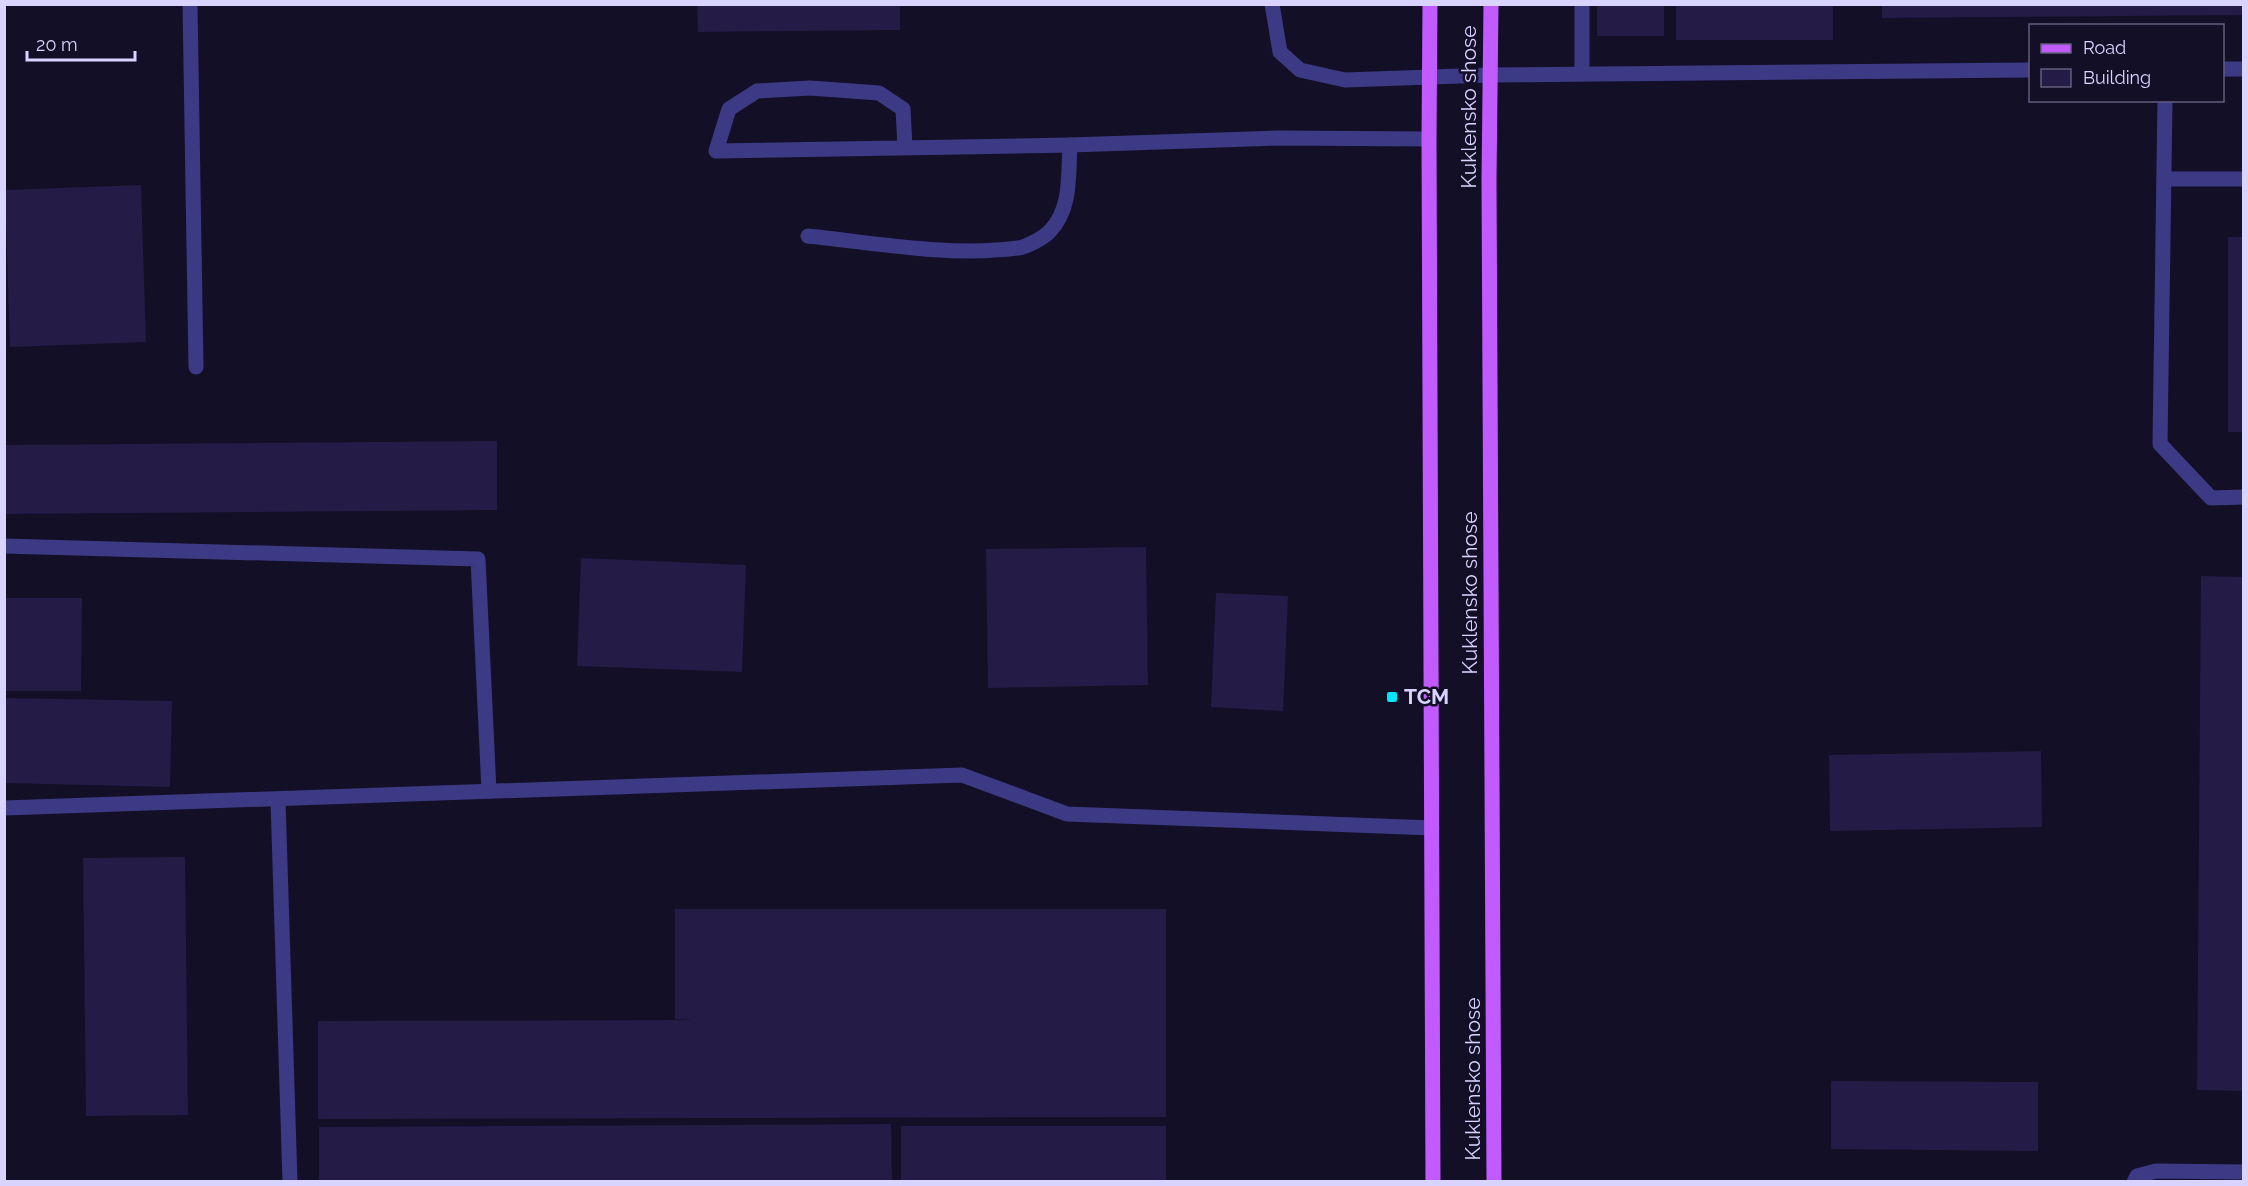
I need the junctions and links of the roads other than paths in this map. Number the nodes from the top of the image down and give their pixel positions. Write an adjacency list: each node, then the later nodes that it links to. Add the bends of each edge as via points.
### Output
1 (190, 4): 19 (lane)
2 (1272, 4): 11 (lane, via 1280,52 1300,70 1345,80)
3 (1430, 4): 11 (main road, Kuklensko shose)
4 (1491, 4): 10 (main road, Kuklensko shose)
5 (1582, 4): 9 (lane)
6 (2224, 69): 7 (lane)
7 (2244, 69)
8 (2029, 70): 9 (lane)
9 (1582, 74): 10 (lane)
10 (1489, 75): 11 (lane); 29 (main road, Kuklensko shose)
11 (1429, 78): 13 (main road, Kuklensko shose)
12 (2165, 102): 16 (lane)
13 (1429, 139): 14 (lane, via 1278,138); 25 (main road, Kuklensko shose)
14 (1070, 145): 15 (lane); 18 (lane, via 1067,203 1049,232 1020,248 925,248)
15 (905, 147): 15 (lane, via 763,151 716,151 729,110 757,91 810,88 879,93 903,109)
16 (2163, 179): 17 (lane); 20 (lane, via 2160,444 2211,498)
17 (2244, 179)
18 (808, 236)
19 (196, 367)
20 (2244, 497)
21 (4, 546): 22 (lane, via 477,559)
22 (489, 791): 23 (lane); 25 (lane, via 962,775 1067,814)
23 (278, 800): 24 (lane); 27 (lane)
24 (4, 808)
25 (1432, 828): 28 (main road, Kuklensko shose)
26 (2244, 1172): 30 (lane, via 2156,1171 2137,1176)
27 (290, 1182)
28 (1433, 1182)
29 (1494, 1182)
30 (2134, 1182)

